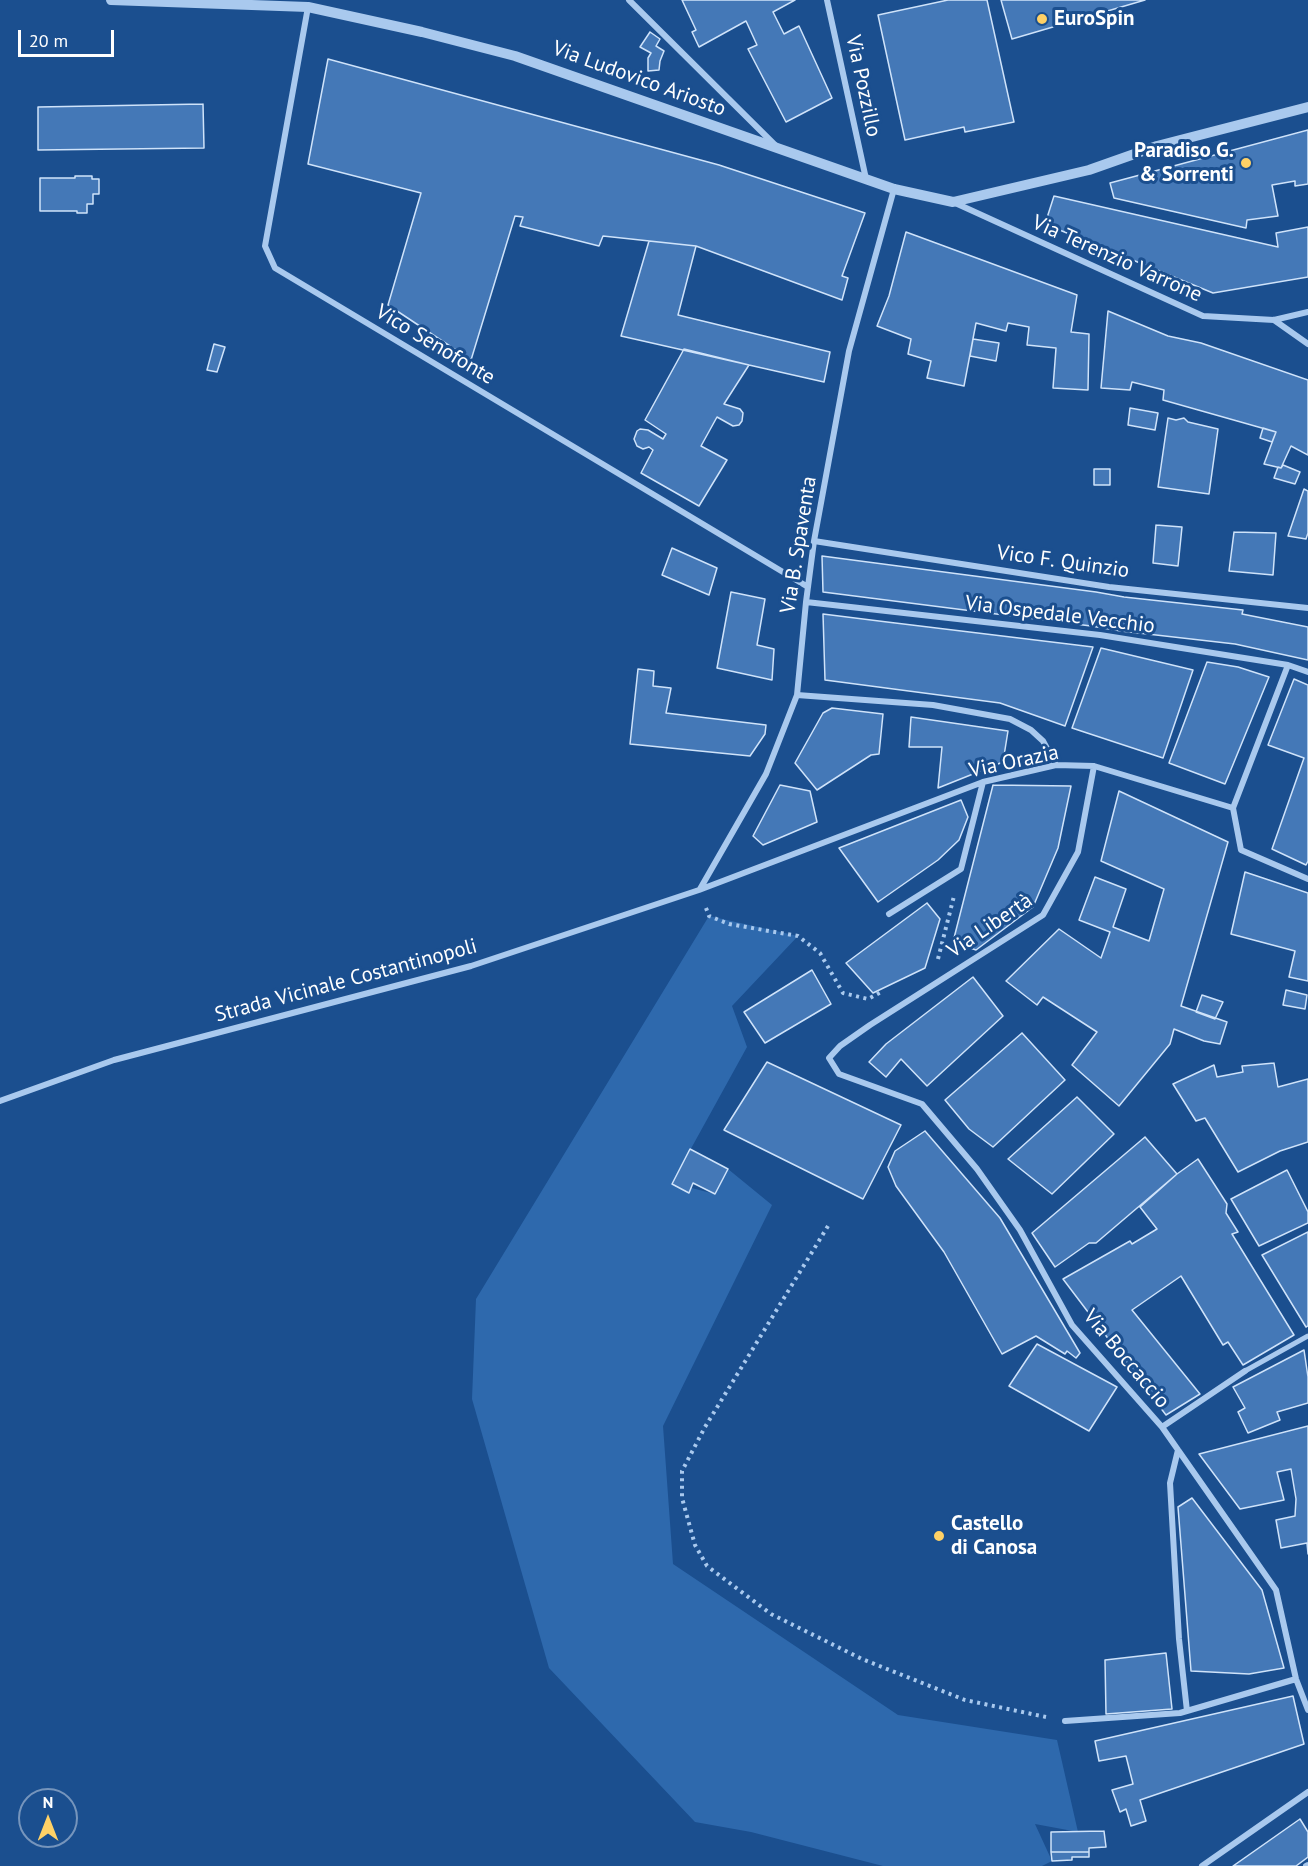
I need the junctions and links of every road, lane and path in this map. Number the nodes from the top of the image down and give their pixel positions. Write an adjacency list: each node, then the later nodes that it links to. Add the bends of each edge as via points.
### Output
1 (111, 0): 4 (street, Via Ludovico Ariosto)
2 (827, 0): 7 (street, Via Pozzillo)
3 (632, 1): 6 (street)
4 (308, 8): 6 (street, Via Ludovico Ariosto, via 515,56); 14 (street, Vico Senofonte, via 265,246 275,268)
5 (1308, 107): 9 (street, via 1157,146 1089,170)
6 (781, 150): 7 (street, Via Ludovico Ariosto)
7 (866, 179): 8 (street, Via Ludovico Ariosto)
8 (894, 189): 9 (street, Via Ludovico Ariosto); 13 (street, Via B. Spaventa, via 849,351)
9 (953, 202): 11 (street, Via Terenzio Varrone, via 1203,316)
10 (1308, 312): 11 (street, Via Terenzio Varrone)
11 (1274, 320): 12 (street)
12 (1308, 344)
13 (814, 541): 14 (street, Via B. Spaventa); 16 (street, Vico F. Quinzio, via 1109,587)
14 (808, 587): 15 (street, Via B. Spaventa)
15 (806, 602): 17 (street, Via Ospedale Vecchio, via 1100,635); 19 (street, Via B. Spaventa)
16 (1308, 609)
17 (1288, 665): 18 (street, Via Ospedale Vecchio); 23 (street)
18 (1308, 672)
19 (797, 695): 20 (street, via 933,705 1011,719 1043,741); 26 (street, Via B. Spaventa, via 766,774)
20 (1056, 765): 21 (street, Via Orazia); 22 (street, Via Orazia)
21 (1094, 766): 23 (street, Via Orazia); 28 (street, Via Libertà, via 1078,852 1043,915)
22 (983, 782): 24 (street); 26 (street, Via Orazia)
23 (1233, 808): 25 (street, via 1241,850)
24 (961, 869): 27 (street); 28 (path)
25 (1308, 879)
26 (699, 890): 29 (path, via 709,916 729,924 798,936 820,953 843,993); 31 (street, Strada Vicinale Costantinopoli, via 471,966 114,1059)
27 (889, 914)
28 (931, 986): 30 (street, Via Libertà, via 840,1046)
29 (868, 999)
30 (829, 1058): 35 (street, Via Boccaccio, via 839,1074 922,1104 977,1169 1020,1230 1072,1325)
31 (0, 1101)
32 (828, 1226): 40 (path, via 682,1471 682,1498 694,1545 707,1566 771,1614 862,1659 965,1700)
33 (1308, 1336): 34 (street)
34 (1245, 1371): 35 (street)
35 (1162, 1427): 36 (street, Via Boccaccio)
36 (1178, 1450): 37 (street, Via Boccaccio, via 1276,1590); 39 (street, via 1170,1483)
37 (1296, 1679): 38 (street, Via Boccaccio); 39 (street)
38 (1308, 1710)
39 (1187, 1711): 40 (street)
40 (1065, 1721)
41 (1308, 1792): 42 (street)
42 (1202, 1866)

